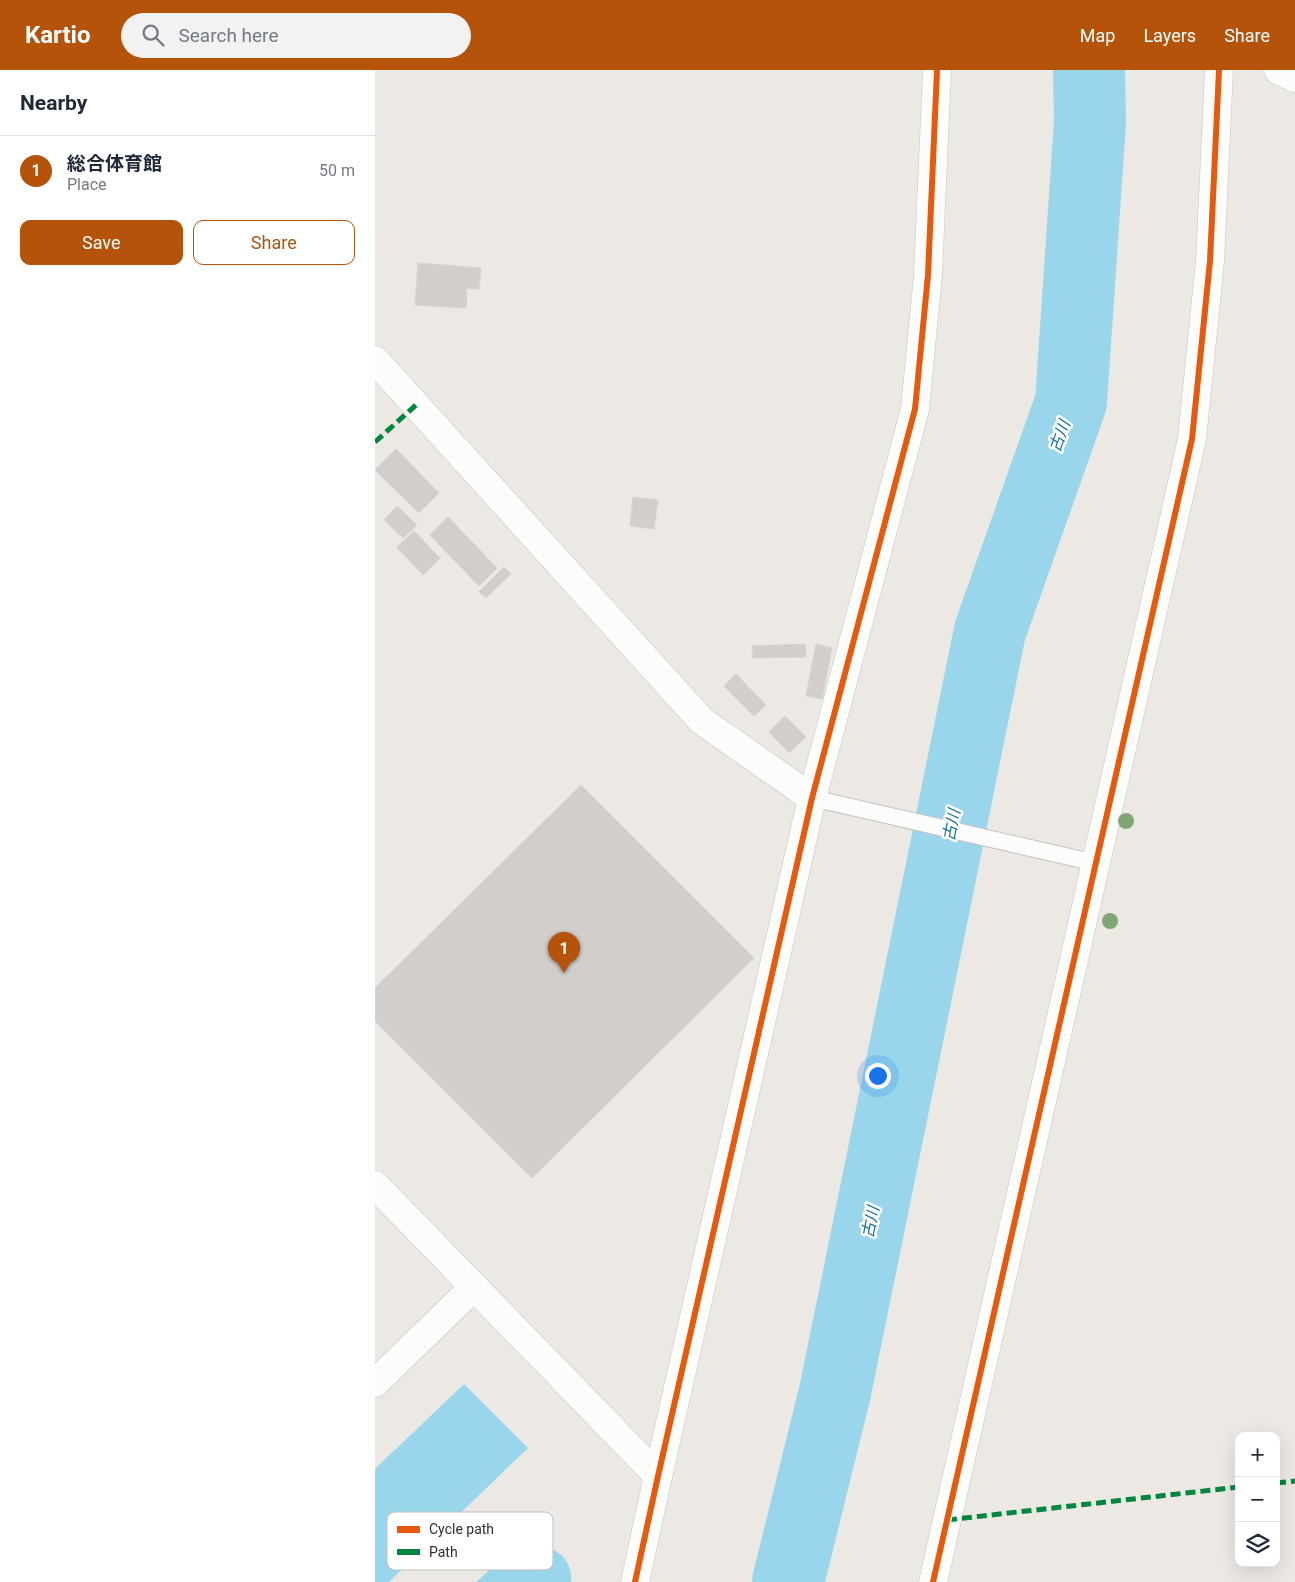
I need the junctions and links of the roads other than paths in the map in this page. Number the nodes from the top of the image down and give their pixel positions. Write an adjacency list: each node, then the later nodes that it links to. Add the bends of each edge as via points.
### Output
1 (937, 70): 6 (street, via 928,275 915,408)
2 (1219, 70): 7 (street, via 1210,261 1192,439)
3 (1278, 70): 4 (street)
4 (1295, 78)
5 (375, 360): 6 (street, via 702,721)
6 (812, 798): 7 (lane); 11 (street)
7 (1092, 862): 13 (street)
8 (375, 1185): 9 (street)
9 (474, 1287): 10 (street); 11 (street)
10 (375, 1383)
11 (658, 1476): 12 (street)
12 (635, 1582)
13 (933, 1582)

